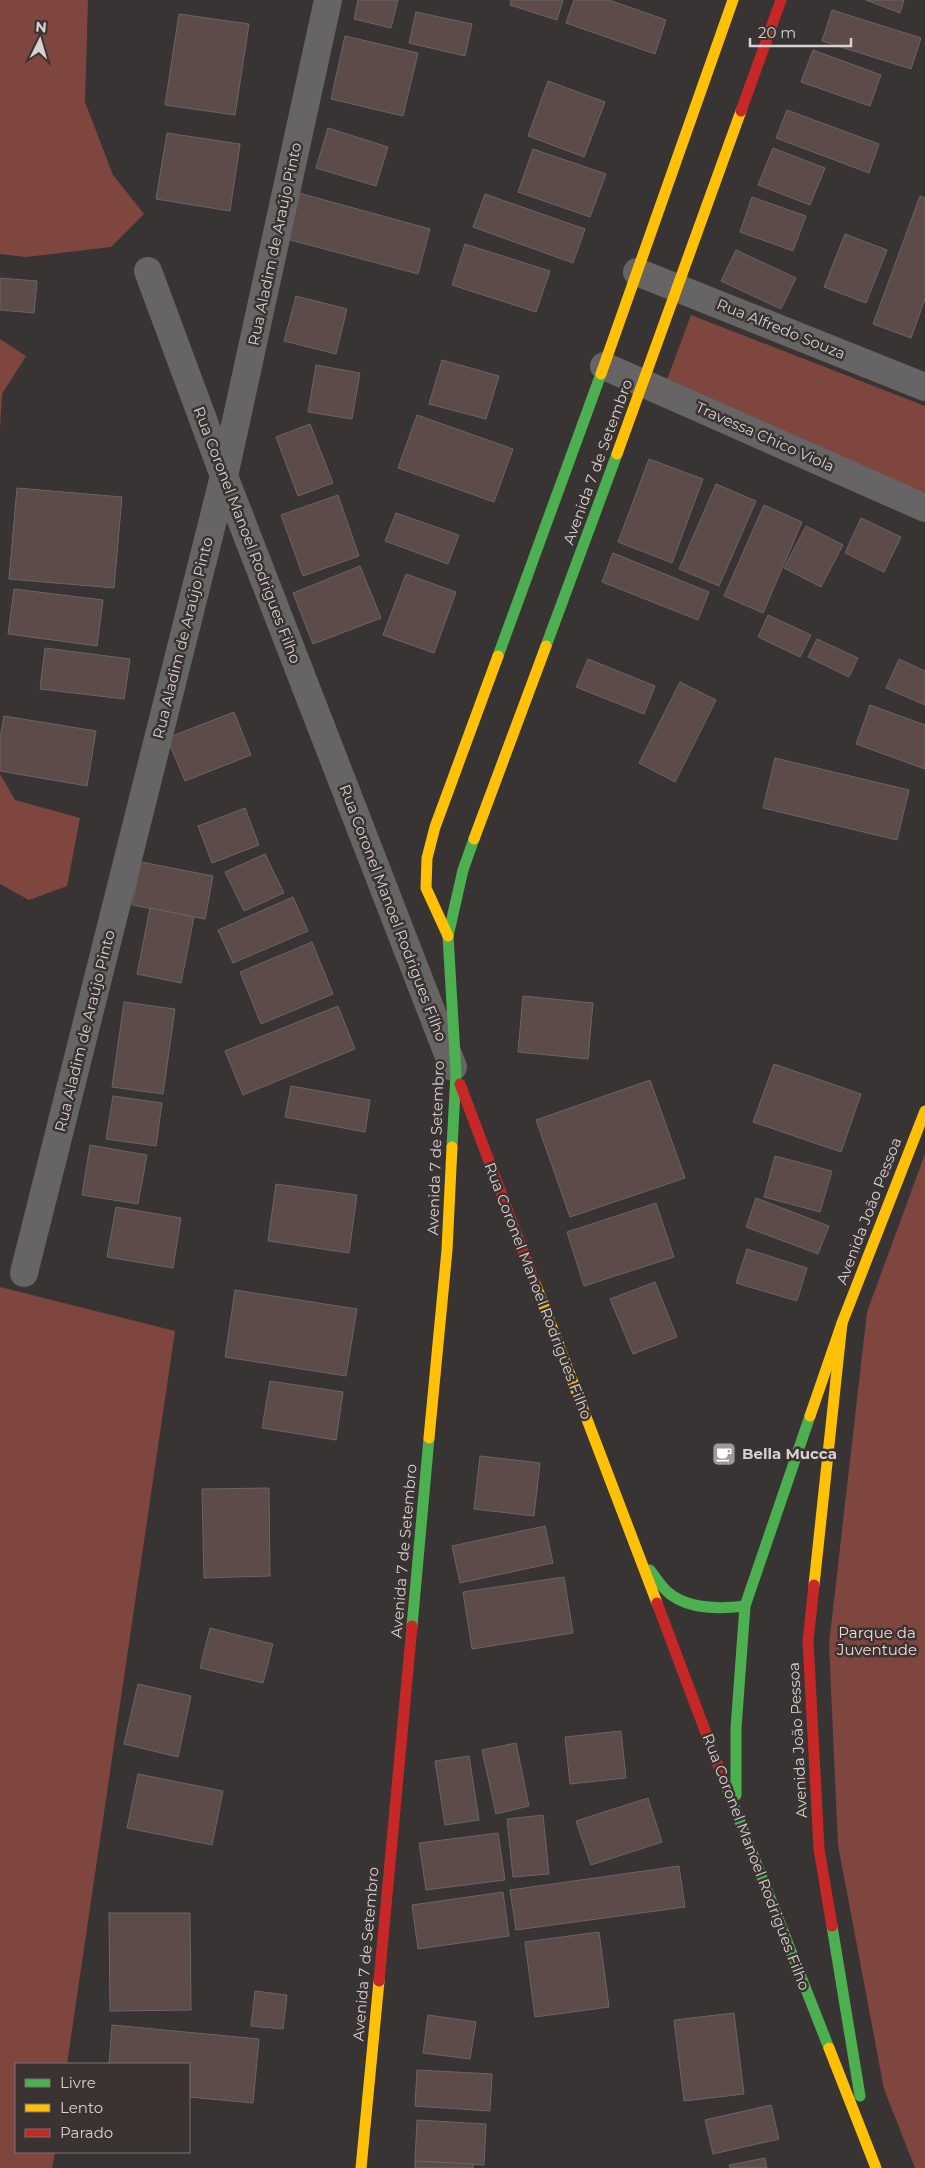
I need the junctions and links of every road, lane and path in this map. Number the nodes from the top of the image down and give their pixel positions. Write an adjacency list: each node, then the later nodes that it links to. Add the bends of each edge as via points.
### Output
1 (328, 0): 10 (street, Rua Aladim de Araújo Pinto)
2 (733, 0): 5 (street, Avenida 7 de Setembro)
3 (781, 0): 6 (street, Avenida 7 de Setembro)
4 (148, 271): 10 (street, Rua Coronel Manoel Rodrigues Filho)
5 (638, 272): 6 (street, Rua Alfredo Souza); 7 (street, Avenida 7 de Setembro)
6 (677, 287): 8 (street, Avenida 7 de Setembro); 9 (street, Rua Alfredo Souza)
7 (604, 366): 8 (street, Travessa Chico Viola); 12 (street, Avenida 7 de Setembro, via 475,729 435,827 427,858 426,888)
8 (644, 383): 11 (street, Travessa Chico Viola); 12 (street, Avenida 7 de Setembro, via 506,739 463,870)
9 (925, 387)
10 (224, 476): 13 (street, Rua Coronel Manoel Rodrigues Filho); 15 (street, Rua Aladim de Araújo Pinto)
11 (925, 508)
12 (448, 936): 13 (street, Avenida 7 de Setembro)
13 (456, 1073): 17 (street, Rua Coronel Manoel Rodrigues Filho); 21 (street, Avenida 7 de Setembro, via 447,1250)
14 (925, 1111): 16 (street, Avenida João Pessoa)
15 (24, 1273)
16 (842, 1323): 18 (street, Avenida João Pessoa); 20 (street, Avenida João Pessoa, via 808,1641 818,1849)
17 (638, 1555): 18 (street, Rua Coronel Manoel Rodrigues Filho, via 672,1596 696,1606 724,1609); 19 (street, Rua Coronel Manoel Rodrigues Filho)
18 (745, 1606): 19 (street, Avenida João Pessoa, via 736,1728)
19 (736, 1811): 20 (street, Rua Coronel Manoel Rodrigues Filho)
20 (869, 2153): 22 (street, Rua Coronel Manoel Rodrigues Filho)
21 (361, 2168)
22 (876, 2168)

